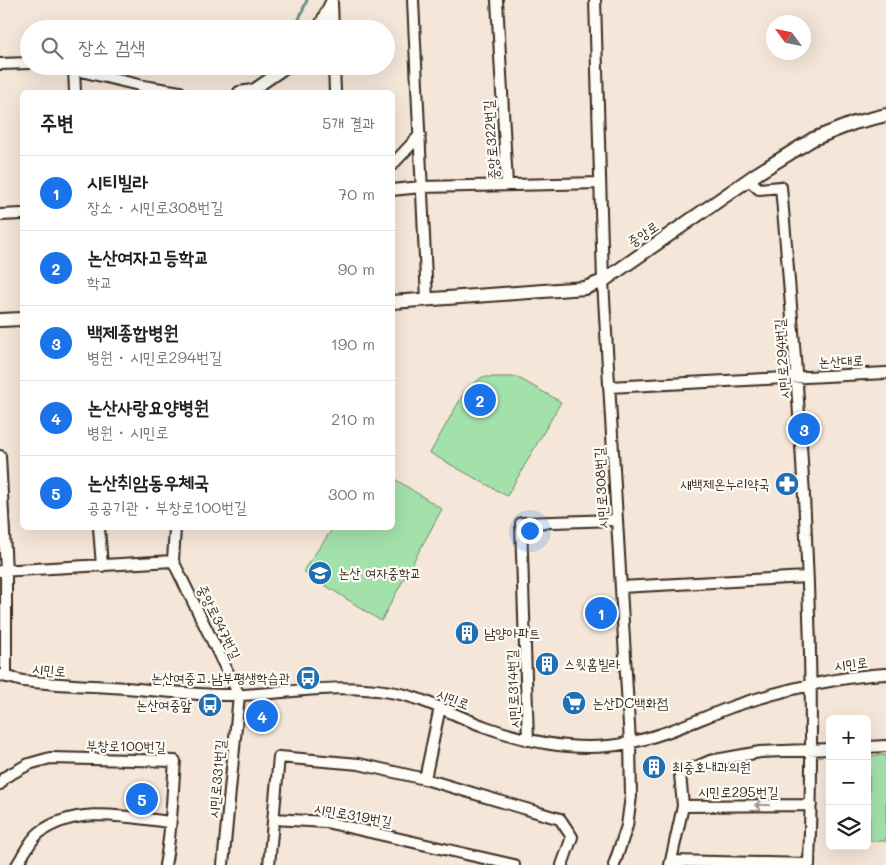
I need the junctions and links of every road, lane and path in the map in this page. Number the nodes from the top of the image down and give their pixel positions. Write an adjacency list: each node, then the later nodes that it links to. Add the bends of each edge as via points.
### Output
1 (332, 0): 5 (street); 6 (street)
2 (413, 0): 18 (street)
3 (497, 0): 22 (street, 중앙로322번길)
4 (595, 0): 21 (street)
5 (322, 20)
6 (333, 20)
7 (20, 63): 8 (street)
8 (0, 64)
9 (74, 75): 13 (street)
10 (96, 75): 14 (street)
11 (275, 75): 15 (street)
12 (334, 75): 16 (street)
13 (75, 90)
14 (163, 90)
15 (254, 90)
16 (335, 90)
17 (886, 115): 20 (street, 중앙로, via 854,123 814,139)
18 (420, 135): 19 (street); 23 (street)
19 (395, 162)
20 (748, 180): 27 (street, 중앙로); 33 (street, 시민로294번길, via 759,189 781,187)
21 (600, 183): 22 (street, 중앙로322번길); 27 (street)
22 (507, 185): 23 (street)
23 (421, 187): 24 (street); 28 (street)
24 (395, 190)
25 (0, 215): 26 (street)
26 (20, 215)
27 (603, 281): 28 (street, 중앙로, via 585,288); 34 (street, 시민로308번길)
28 (427, 300): 29 (street, 중앙로)
29 (395, 302)
30 (20, 319): 31 (street)
31 (0, 320)
32 (886, 373): 33 (street, 논산대로)
33 (798, 376): 34 (street); 42 (street, 시민로294번길)
34 (609, 387): 36 (street, 시민로308번길)
35 (0, 456): 41 (street)
36 (617, 520): 43 (street, 시민로308번길); 49 (street, 시민로314번길, via 521,523)
37 (100, 530): 40 (street)
38 (175, 530): 39 (street, 중앙로347번길)
39 (174, 562): 40 (street); 47 (street, 중앙로347번길)
40 (102, 566): 41 (street)
41 (3, 571): 45 (street)
42 (807, 577): 43 (street); 46 (street, 시민로294번길)
43 (621, 587): 50 (street, 시민로308번길)
44 (886, 674): 46 (street, 시민로)
45 (3, 676): 47 (street, 시민로, via 58,685)
46 (812, 685): 50 (street, 시민로, via 736,706); 54 (street)
47 (239, 695): 48 (street, 시민로, via 318,688 358,689 391,692); 65 (street, 시민로331번길)
48 (440, 707): 49 (street, 시민로); 55 (street)
49 (528, 740): 50 (street, 시민로, via 583,747)
50 (630, 742): 69 (street, 시민로308번길, via 627,826)
51 (886, 746): 52 (street)
52 (871, 747)
53 (826, 749): 54 (street, 시민로295번길)
54 (811, 750): 57 (street); 58 (street, 시민로295번길, via 760,752 710,761 680,774)
55 (425, 779): 59 (street, via 359,764 279,757); 68 (street, via 560,819 572,837)
56 (0, 784): 60 (street, 부창로100번길, via 5,777 29,764 50,758 176,761)
57 (811, 805): 58 (street, 시민로295번길, one-way to 58); 62 (street)
58 (683, 806): 61 (street)
59 (274, 819): 66 (street); 67 (street, 시민로319번길, via 326,822)
60 (170, 822): 63 (street, via 98,814 68,819 38,834); 64 (street)
61 (671, 863): 62 (street)
62 (809, 864)
63 (17, 865)
64 (165, 865)
65 (223, 865)
66 (269, 865)
67 (514, 865)
68 (562, 865)
69 (614, 865)

